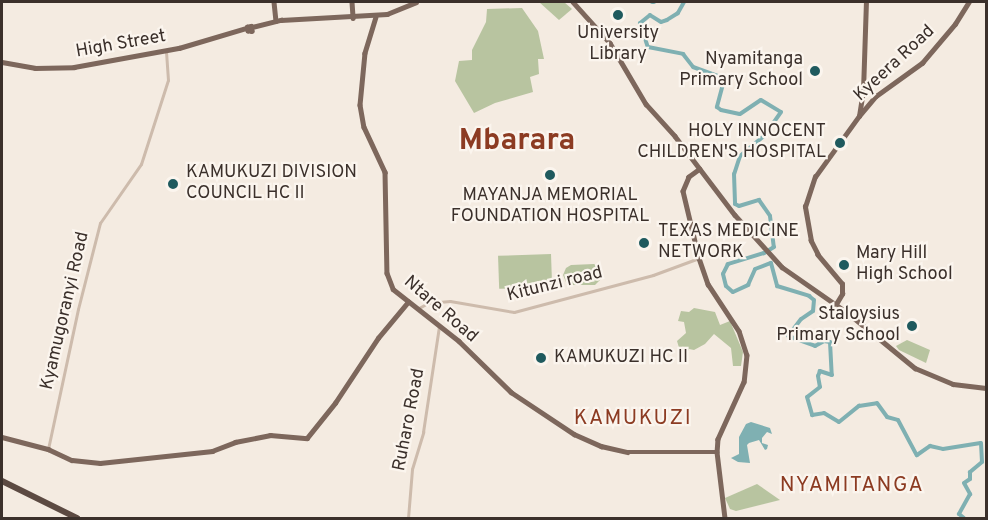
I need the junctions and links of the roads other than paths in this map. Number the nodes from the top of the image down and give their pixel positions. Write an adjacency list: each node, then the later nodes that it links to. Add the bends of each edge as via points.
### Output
1 (274, 2): 11 (main road)
2 (352, 2): 9 (main road)
3 (416, 2): 8 (main road, High Street)
4 (422, 2): 8 (main road, High Street)
5 (573, 2): 15 (main road, via 610,43 643,100)
6 (866, 2): 14 (main road)
7 (969, 2): 14 (main road, Kyeera Road, via 922,63 876,96)
8 (385, 16): 9 (main road, High Street); 10 (main road, High Street)
9 (352, 17): 10 (main road, High Street); 11 (main road, High Street)
10 (376, 17): 17 (main road, Ntare Road, via 365,53 360,114 385,172 388,280)
11 (276, 21): 12 (main road, High Street)
12 (166, 51): 13 (main road, High Street, via 74,67 35,68); 23 (street, Kyamugoranyi Road, via 168,80 141,164 101,220)
13 (3, 63)
14 (859, 116): 18 (main road, Kyeera Road, via 815,177 806,207 806,226 814,247 842,284)
15 (699, 170): 16 (main road, via 682,186); 18 (main road, via 792,276)
16 (699, 258): 19 (street, Kitunzi road, via 653,275 514,312 450,301 428,303); 24 (main road, via 708,284 739,331 747,356 744,382 720,432)
17 (408, 302): 19 (main road, Ntare Road); 23 (main road, via 307,438 270,435 212,451 111,463 72,460)
18 (836, 304): 21 (main road, via 918,370 953,384)
19 (417, 309): 20 (main road, Ntare Road)
20 (439, 326): 24 (main road, Ntare Road, via 511,392 554,423 591,442 634,453); 28 (street, Ruharo Road, via 423,432 413,466)
21 (987, 388)
22 (2, 437): 23 (main road)
23 (48, 449)
24 (717, 453): 29 (main road)
25 (2, 482): 26 (highway); 27 (highway)
26 (71, 519)
27 (77, 519)
28 (408, 519)
29 (725, 519)

